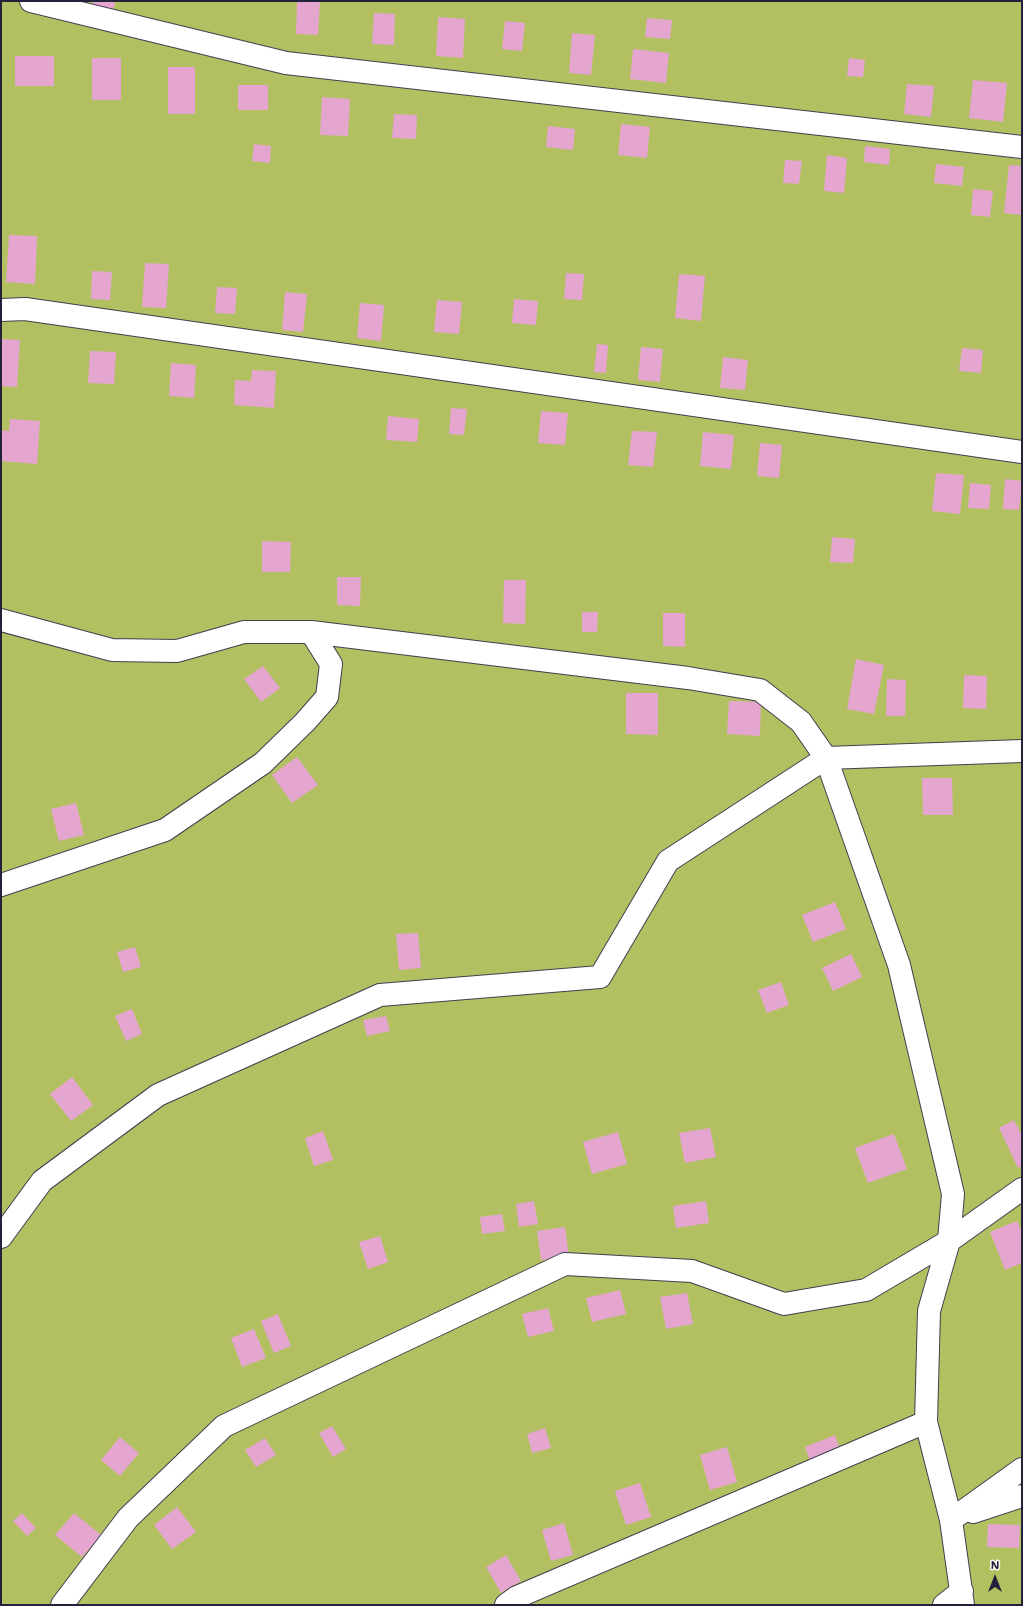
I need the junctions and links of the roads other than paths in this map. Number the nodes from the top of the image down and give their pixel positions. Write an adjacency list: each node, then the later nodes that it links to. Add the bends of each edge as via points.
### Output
1 (31, 1): 2 (lane, via 286,63)
2 (1022, 147)
3 (1, 310): 4 (lane, via 25,309)
4 (1022, 452)
5 (1, 620): 6 (lane, via 112,650 177,651 244,632)
6 (311, 632): 8 (lane, via 688,678 760,690 801,722); 9 (lane, via 331,664 327,697 263,762 165,830)
7 (1022, 751): 8 (lane)
8 (826, 758): 11 (lane, via 668,861 600,977 380,995 158,1095 42,1181); 12 (lane, via 899,965 953,1194)
9 (1, 885)
10 (1022, 1189): 12 (lane)
11 (1, 1237)
12 (949, 1241): 13 (lane, via 929,1311); 18 (lane, via 866,1290 784,1304 692,1271 565,1264 224,1426 128,1518)
13 (926, 1422): 16 (lane); 19 (lane, via 516,1597)
14 (1022, 1469): 16 (lane)
15 (1022, 1496): 16 (lane)
16 (951, 1520): 17 (lane)
17 (962, 1598): 20 (lane)
18 (62, 1605)
19 (506, 1605)
20 (944, 1605)

